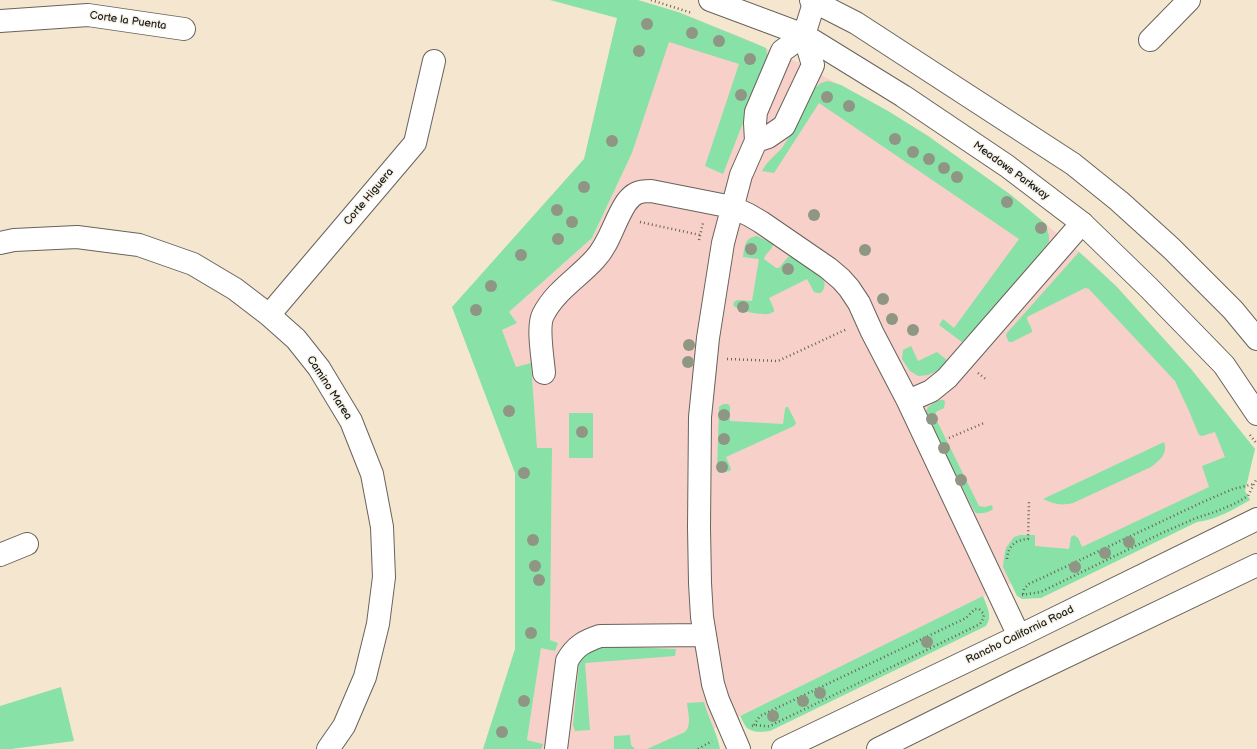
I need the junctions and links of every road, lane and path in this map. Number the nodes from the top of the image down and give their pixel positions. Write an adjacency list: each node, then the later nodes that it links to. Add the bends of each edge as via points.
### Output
1 (651, 0): 4 (path)
2 (814, 0): 7 (main road); 18 (main road, via 856,23 1073,164 1171,248 1233,310)
3 (1190, 0): 8 (main road)
4 (703, 8): 7 (main road, Meadows Parkway)
5 (0, 21): 6 (main road, Corte la Puenta, via 88,15)
6 (184, 29)
7 (804, 35): 10 (main road, via 782,51 756,112); 10 (main road, via 812,65 784,126 768,137); 13 (main road, Meadows Parkway, via 903,96 1008,166)
8 (1150, 40)
9 (434, 62): 16 (main road, Corte Higuera, via 414,143)
10 (756, 141): 11 (main road, via 741,175)
11 (732, 207): 12 (main road, via 640,191 631,196); 21 (main road, via 762,222 841,278 859,303); 35 (main road, via 710,319 700,417 699,550)
12 (619, 217): 14 (path); 20 (main road, via 607,243 595,259 563,289 543,316 541,331)
13 (1082, 223): 21 (main road, via 947,378 931,391); 22 (main road, Meadows Parkway, via 1224,365)
14 (700, 235)
15 (0, 243): 16 (main road, Camino Marea, via 77,236 139,245 193,264 235,289)
16 (269, 315): 39 (main road, Camino Marea, via 296,340 319,368 351,421 372,474 382,527 384,577 378,624 365,677 344,726)
17 (853, 327): 19 (path, via 778,361)
18 (1257, 339)
19 (725, 359)
20 (544, 373)
21 (908, 401): 36 (main road)
22 (1252, 422): 25 (path)
23 (984, 423): 24 (path)
24 (947, 439)
25 (1257, 444)
26 (1254, 484): 33 (path, via 1233,489 1205,501 1029,584 1022,595)
27 (1029, 500): 31 (path, via 1028,539 1019,539 1014,543 1007,556)
28 (1257, 519): 36 (main road, Rancho California Road)
29 (27, 544): 30 (main road)
30 (0, 555)
31 (1007, 565)
32 (1257, 565): 44 (main road)
33 (1019, 591)
34 (984, 615): 37 (path, via 980,609 975,609 966,618 760,716)
35 (705, 635): 40 (main road, via 600,636 579,646 567,661); 42 (main road, via 713,684)
36 (1019, 636): 43 (main road, Rancho California Road)
37 (754, 725)
38 (712, 741): 41 (path)
39 (328, 749)
40 (556, 749)
41 (698, 749)
42 (739, 749)
43 (783, 749)
44 (878, 749)

